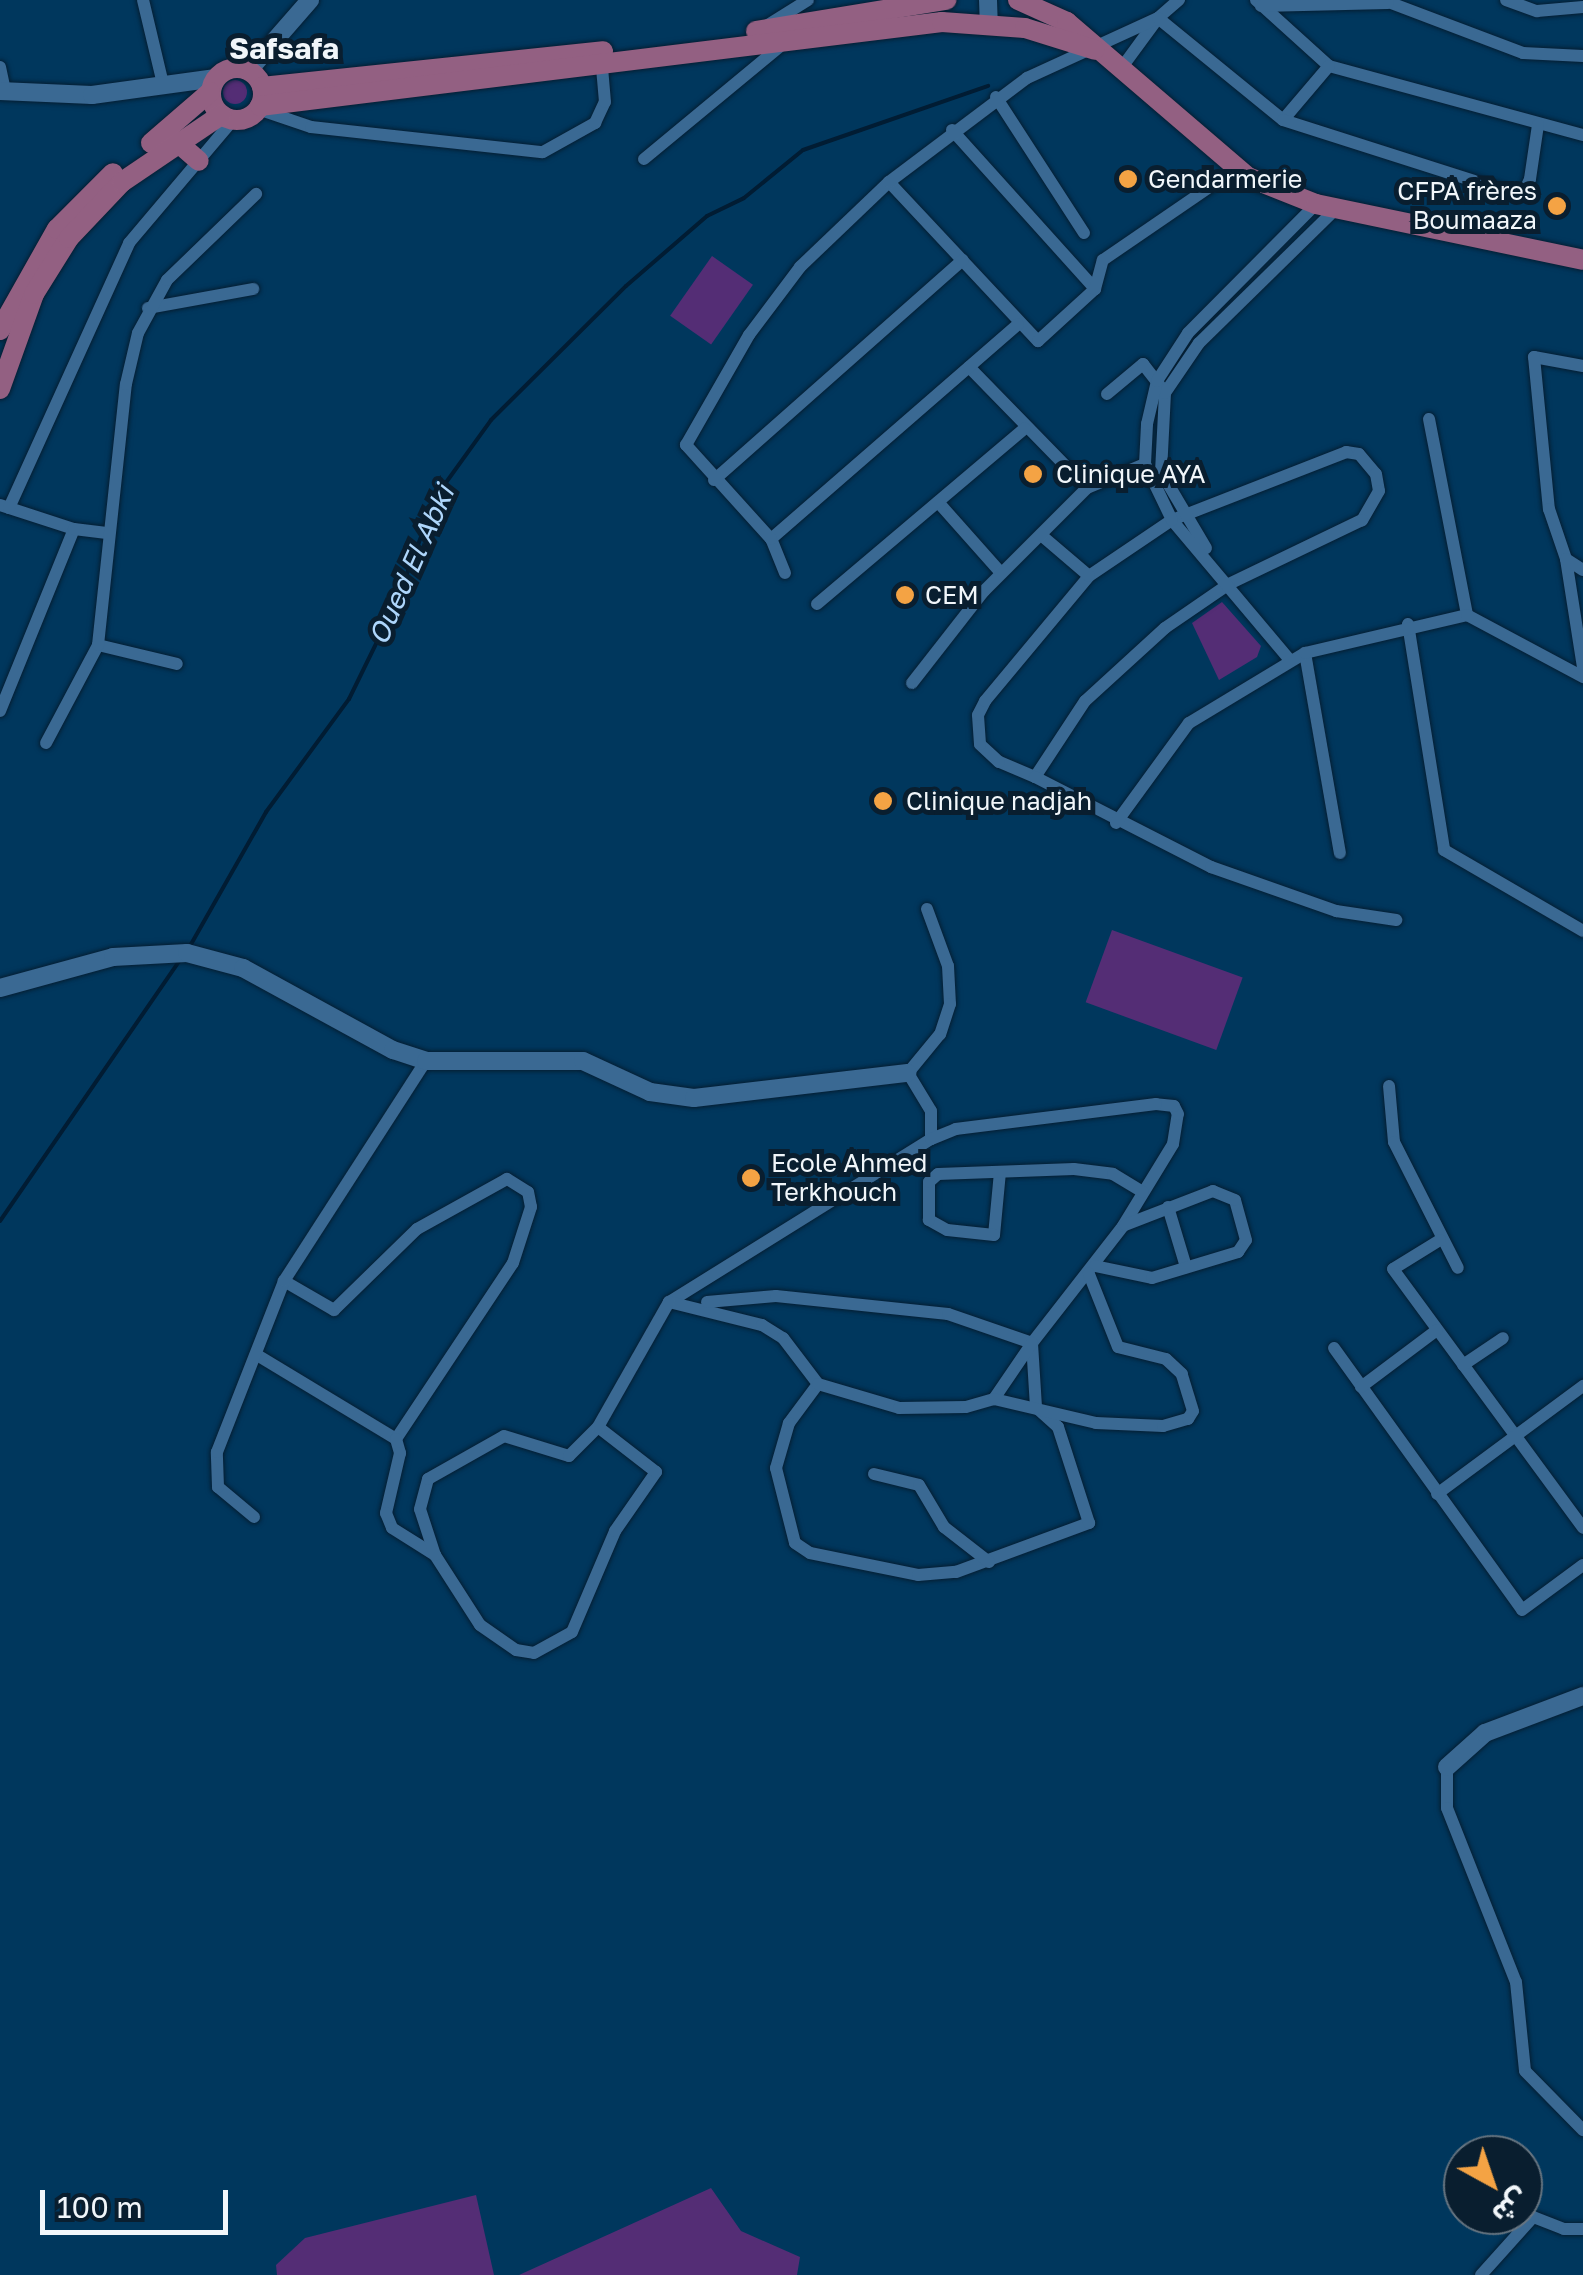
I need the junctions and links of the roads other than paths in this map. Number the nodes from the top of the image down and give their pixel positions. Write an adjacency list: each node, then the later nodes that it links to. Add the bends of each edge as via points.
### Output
1 (143, 0): 24 (street)
2 (310, 0): 27 (street)
3 (808, 0): 16 (street)
4 (946, 0): 9 (main road)
5 (988, 0): 14 (street)
6 (1018, 0): 18 (main road, via 1061,18)
7 (1179, 0): 13 (street)
8 (1506, 0): 12 (street, via 1537,10)
9 (909, 2): 15 (street); 16 (main road)
10 (1402, 2): 11 (street); 19 (street, via 1523,53)
11 (1258, 3): 21 (street)
12 (1583, 7)
13 (1158, 18): 18 (street); 23 (street); 30 (street)
14 (989, 24): 15 (main road); 18 (main road, via 1039,31)
15 (910, 26): 17 (main road)
16 (761, 30): 27 (main road)
17 (788, 40): 20 (main road); 35 (street)
18 (1095, 50): 23 (main road); 28 (street)
19 (1583, 56)
20 (602, 65): 27 (main road); 27 (street, via 605,102 595,124 543,152 311,127)
21 (1329, 66): 30 (street); 31 (street)
22 (0, 67): 26 (street)
23 (1120, 70): 37 (main road)
24 (163, 84): 25 (street); 26 (street, via 92,95)
25 (213, 85): 27 (main road, via 227,69); 29 (main road); 48 (main road, via 56,229)
26 (2, 91)
27 (257, 93): 29 (main road)
28 (996, 97): 32 (street); 41 (street)
29 (227, 117): 34 (main road); 36 (street)
30 (1283, 120): 31 (street, via 1510,192 1524,192 1530,178)
31 (1538, 125): 33 (street)
32 (952, 130): 38 (street); 45 (street)
33 (1583, 135)
34 (176, 141): 36 (main road); 52 (main road, via 122,182 68,238 34,294)
35 (644, 159)
36 (199, 161): 60 (street, via 129,243)
37 (1236, 169): 40 (main road); 45 (street, via 1103,260)
38 (889, 182): 42 (street); 57 (street, via 778,291 740,350 686,444)
39 (256, 194): 46 (street, via 200,243)
40 (1327, 206): 43 (main road); 51 (street); 51 (street, via 1188,333)
41 (1084, 233)
42 (963, 260): 47 (street); 57 (street)
43 (1583, 260)
44 (254, 290): 46 (street)
45 (1095, 290): 47 (street, via 1043,339 1033,340)
46 (148, 308): 63 (street, via 126,384)
47 (1018, 324): 49 (street)
48 (0, 330)
49 (969, 366): 55 (street); 65 (street)
50 (1583, 366): 66 (street, via 1534,356 1549,508)
51 (1161, 387): 53 (street, via 1143,364); 56 (street); 61 (street, via 1158,460)
52 (0, 389)
53 (1107, 394)
54 (1429, 419): 73 (street)
55 (1025, 428): 58 (street); 59 (street)
56 (1146, 464): 58 (street); 61 (street)
57 (714, 480): 65 (street)
58 (1087, 488): 64 (street)
59 (938, 502): 69 (street); 72 (street)
60 (5, 506): 62 (street)
61 (1178, 518): 70 (street); 71 (street); 71 (street, via 1346,452 1368,461 1379,492 1362,520)
62 (74, 530): 63 (street); 82 (street)
63 (109, 533): 75 (street)
64 (1041, 535): 69 (street); 70 (street)
65 (771, 539): 68 (street)
66 (1566, 560): 67 (street); 79 (street)
67 (1583, 570)
68 (785, 573)
69 (1001, 573): 81 (street)
70 (1090, 576): 84 (street, via 1047,618 978,714 980,744 990,756)
71 (1230, 584): 77 (street); 84 (street, via 1128,658 1084,702)
72 (817, 604)
73 (1466, 615): 74 (street); 80 (street)
74 (1408, 624): 76 (street); 89 (street, via 1444,850)
75 (98, 645): 78 (street); 83 (street)
76 (1305, 652): 77 (street); 86 (street)
77 (1289, 659): 85 (street, via 1189,724)
78 (177, 664)
79 (1583, 667)
80 (1583, 677)
81 (912, 682)
82 (0, 711)
83 (46, 744)
84 (1035, 777): 85 (street)
85 (1116, 823): 88 (street, via 1211,867 1336,911)
86 (1340, 853)
87 (927, 910): 92 (street, via 948,966 950,1004 940,1034)
88 (1396, 920)
89 (1583, 930)
90 (0, 988): 91 (street, via 152,951 213,960 268,980 392,1050)
91 (426, 1061): 92 (street, via 583,1061 650,1092 694,1098); 105 (street)
92 (908, 1074): 94 (street)
93 (1389, 1086): 101 (street, via 1394,1142)
94 (931, 1111): 95 (street); 96 (street)
95 (956, 1129): 96 (street); 98 (street, via 1174,1106 1173,1144)
96 (931, 1139): 107 (street)
97 (1000, 1172): 97 (street, via 938,1174 929,1182 929,1220 947,1230 994,1234); 98 (street, via 1113,1174)
98 (1144, 1192): 100 (street)
99 (1168, 1206): 100 (street); 102 (street); 102 (street, via 1214,1191 1235,1200 1244,1246)
100 (1123, 1226): 104 (street)
101 (1440, 1240): 103 (street); 108 (street, via 1393,1269)
102 (1186, 1267): 104 (street, via 1145,1278)
103 (1458, 1268)
104 (1092, 1270): 110 (street); 118 (street, via 1108,1334 1126,1352 1174,1366 1193,1411 1179,1424 1163,1426 1096,1423)
105 (284, 1281): 112 (street); 121 (street, via 334,1310 417,1229 507,1179 528,1192 514,1263)
106 (684, 1301): 107 (street); 110 (street, via 776,1296 948,1314); 114 (street, via 736,1314 783,1338)
107 (669, 1302): 119 (street)
108 (1437, 1330): 113 (street); 116 (street)
109 (1503, 1338): 113 (street)
110 (1032, 1343): 117 (street); 118 (street)
111 (1334, 1348): 116 (street)
112 (257, 1356): 121 (street); 124 (street, via 217,1452 215,1474 224,1497)
113 (1463, 1365): 120 (street)
114 (818, 1384): 117 (street, via 899,1408 966,1408); 127 (street, via 789,1423 776,1468 794,1543 810,1553 918,1574)
115 (1583, 1386): 120 (street)
116 (1361, 1387): 123 (street)
117 (994, 1399): 118 (street)
118 (1036, 1407): 127 (street, via 1058,1428 1088,1523)
119 (598, 1426): 126 (street, via 569,1456 514,1435 438,1470 428,1479 420,1509); 126 (street, via 656,1472 615,1531 584,1611 561,1643 534,1653 494,1638 463,1606)
120 (1517, 1436): 123 (street); 125 (street)
121 (396, 1440): 126 (street, via 400,1454 386,1513 402,1540)
122 (874, 1474): 127 (street, via 919,1485 944,1527)
123 (1438, 1494): 128 (street, via 1522,1610)
124 (254, 1517)
125 (1583, 1528)
126 (435, 1554)
127 (989, 1562)
128 (1583, 1565)
129 (1583, 1696): 130 (street, via 1484,1733)
130 (1447, 1767): 131 (street, via 1447,1808 1516,1982 1526,2071)
131 (1583, 2130)
132 (1543, 2219): 133 (street)
133 (1583, 2229)
134 (1512, 2235): 135 (street)
135 (1481, 2275)

